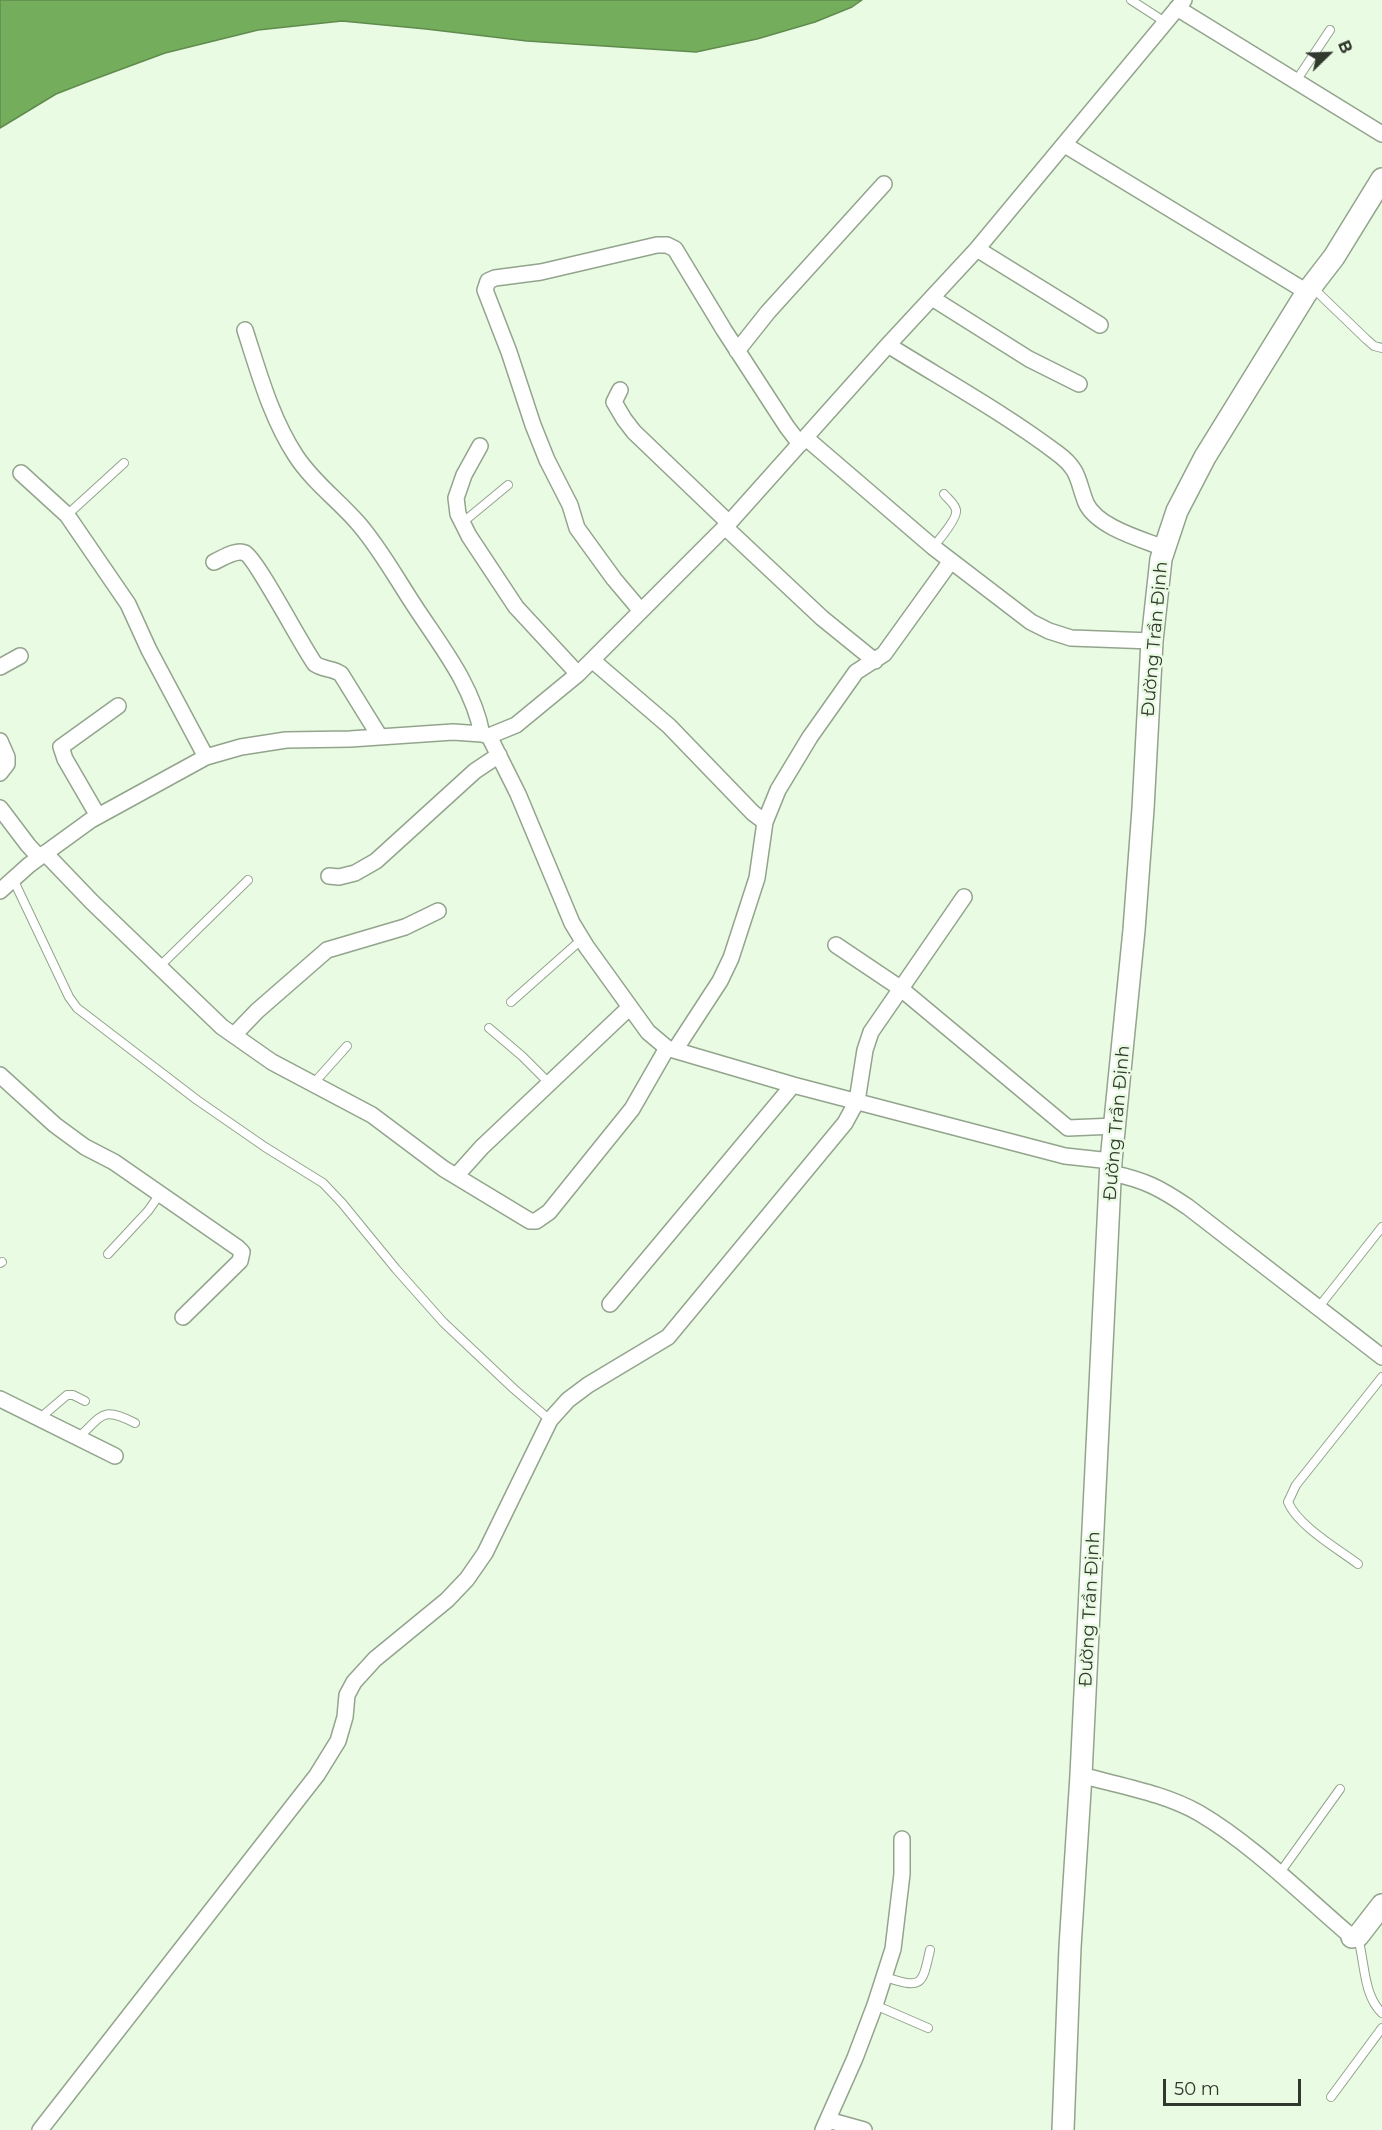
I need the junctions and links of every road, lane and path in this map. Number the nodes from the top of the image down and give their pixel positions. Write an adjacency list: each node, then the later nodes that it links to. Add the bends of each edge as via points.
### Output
1 (1131, 0): 3 (lane)
2 (1180, 4): 3 (street); 5 (street)
3 (1165, 22): 7 (street)
4 (1330, 30): 5 (lane)
5 (1296, 81): 6 (street)
6 (1382, 134)
7 (1065, 145): 10 (street); 11 (street)
8 (1382, 179): 11 (main road, Đường Trần Định, via 1334,257)
9 (884, 184): 17 (street, via 768,312)
10 (977, 249): 12 (street); 13 (street)
11 (1309, 289): 16 (lane, via 1374,346); 30 (main road, Đường Trần Định, via 1188,488)
12 (932, 298): 15 (street); 18 (street, via 1029,359)
13 (1100, 324)
14 (245, 330): 41 (street, via 264,389 291,448 312,478 371,540 451,658)
15 (888, 345): 20 (street); 30 (street, via 1058,453 1076,473 1087,505 1104,523)
16 (1382, 348)
17 (738, 351): 20 (street, via 787,428); 33 (street, via 670,246 657,245 541,272 495,278 485,285 533,425 570,505 576,528)
18 (1080, 384)
19 (620, 390): 28 (street, via 614,402 629,426)
20 (803, 441): 28 (street); 29 (street)
21 (480, 446): 27 (street, via 456,498)
22 (124, 463): 26 (lane)
23 (21, 473): 26 (street)
24 (508, 485): 27 (lane)
25 (944, 494): 29 (lane, via 954,505 955,517)
26 (67, 515): 45 (street, via 128,604)
27 (462, 523): 39 (street, via 516,607)
28 (727, 525): 33 (street); 37 (street, via 806,603)
29 (933, 548): 31 (street)
30 (1164, 548): 34 (main road, Đường Trần Định)
31 (951, 561): 34 (street, via 1031,622 1049,631 1071,638); 37 (street, via 884,654)
32 (214, 562): 42 (street, via 238,552 250,556 315,664 341,674)
33 (641, 611): 36 (street)
34 (1152, 641): 72 (main road, Đường Trần Định, via 1143,809)
35 (20, 656): 38 (street)
36 (592, 660): 39 (street); 49 (street, via 669,726)
37 (874, 661): 49 (street, via 856,672 810,737 773,800)
38 (0, 667)
39 (578, 674): 41 (street, via 516,725)
40 (118, 706): 48 (street, via 61,747 64,759)
41 (486, 735): 42 (street, via 453,732); 44 (street)
42 (380, 737): 45 (street, via 286,740)
43 (0, 741): 46 (street, via 7,757)
44 (499, 755): 51 (street, via 376,861 355,873); 57 (street)
45 (206, 757): 48 (street)
46 (0, 773)
47 (0, 808): 50 (street, via 28,845)
48 (98, 816): 50 (street)
49 (765, 822): 66 (street, via 757,878 731,958 720,981)
50 (42, 855): 52 (street); 59 (street)
51 (328, 876)
52 (14, 879): 54 (street); 86 (lane, via 77,1008 196,1100 323,1183 443,1322)
53 (248, 880): 59 (lane)
54 (0, 891)
55 (964, 897): 60 (street)
56 (438, 911): 64 (street, via 405,927 327,950)
57 (581, 940): 61 (lane); 62 (street)
58 (836, 945): 60 (street)
59 (160, 966): 64 (street)
60 (900, 988): 71 (street, via 871,1032); 72 (street, via 1068,1128)
61 (511, 1002)
62 (630, 1007): 66 (street, via 648,1032); 68 (street)
63 (489, 1028): 68 (lane)
64 (234, 1035): 69 (street)
65 (347, 1046): 69 (lane)
66 (671, 1049): 70 (street); 74 (street, via 632,1109 542,1218 524,1219)
67 (0, 1075): 75 (street, via 85,1148 114,1162)
68 (549, 1083): 74 (street)
69 (312, 1085): 74 (street, via 372,1115)
70 (793, 1085): 71 (street); 78 (street)
71 (856, 1101): 73 (street); 86 (street, via 845,1123 668,1337 588,1385)
72 (1115, 1126): 73 (main road, Đường Trần Định)
73 (1111, 1167): 79 (street, via 1160,1188 1188,1207); 91 (main road, Đường Trần Định)
74 (456, 1176)
75 (160, 1194): 77 (lane); 80 (street, via 242,1252 240,1261)
76 (1382, 1227): 79 (lane)
77 (108, 1254)
78 (610, 1304)
79 (1318, 1308): 81 (street)
80 (183, 1317)
81 (1382, 1357)
82 (1382, 1377): 90 (lane, via 1296,1485 1288,1502 1308,1526)
83 (0, 1399): 85 (street)
84 (85, 1401): 85 (lane, via 67,1395)
85 (39, 1419): 88 (street)
86 (550, 1420): 105 (street, via 485,1553 467,1579 361,1672 347,1695 338,1741 317,1775)
87 (135, 1424): 88 (lane, via 117,1414 105,1414)
88 (78, 1438): 89 (street)
89 (115, 1456)
90 (1358, 1564)
91 (1081, 1776): 94 (street, via 1197,1812); 107 (main road, Đường Trần Định)
92 (1340, 1789): 94 (lane)
93 (902, 1839): 98 (street, via 898,1918)
94 (1279, 1874): 96 (street)
95 (1382, 1905): 96 (main road)
96 (1355, 1937): 100 (lane, via 1371,1997)
97 (930, 1950): 98 (lane, via 926,1970 917,1983)
98 (885, 1977): 99 (street)
99 (875, 2005): 101 (lane); 104 (street)
100 (1382, 2013)
101 (928, 2028)
102 (1382, 2028): 103 (lane)
103 (1331, 2097)
104 (825, 2125): 106 (street)
105 (40, 2130)
106 (864, 2130)
107 (1063, 2130)

